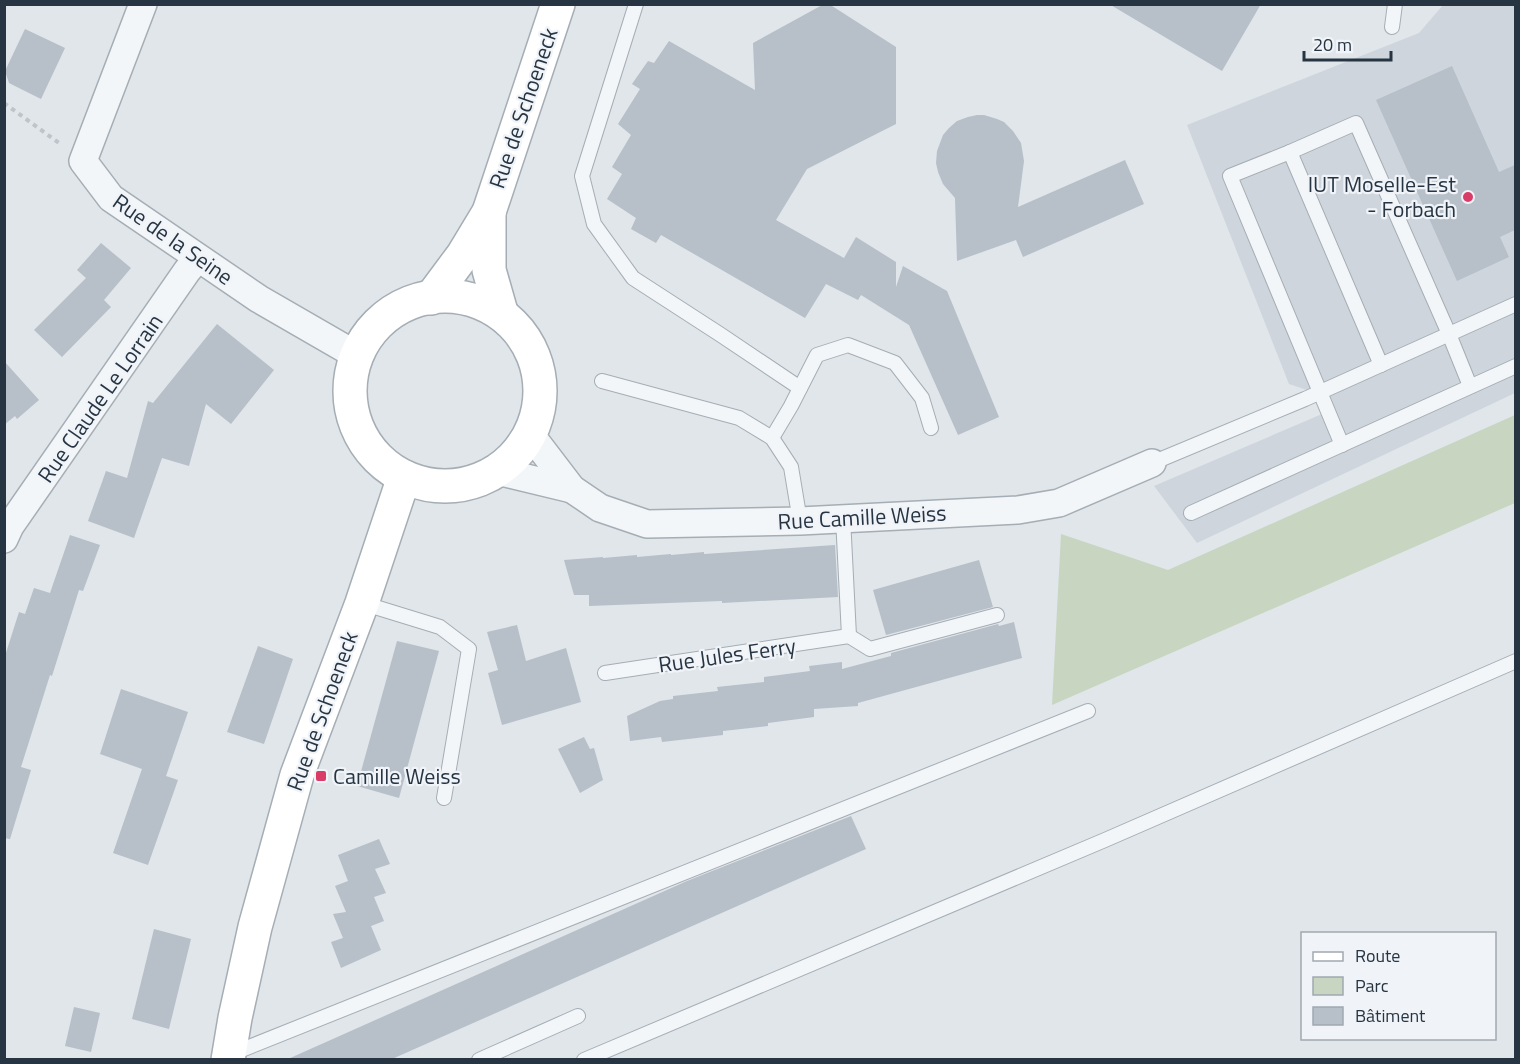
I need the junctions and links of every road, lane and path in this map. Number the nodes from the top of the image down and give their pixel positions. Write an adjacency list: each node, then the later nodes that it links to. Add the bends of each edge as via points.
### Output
1 (143, 4): 8 (street)
2 (558, 4): 9 (main road, Rue de Schoeneck)
3 (636, 4): 20 (lane, via 582,176 594,224 633,278)
4 (1395, 4): 5 (lane)
5 (1392, 27)
6 (4, 102): 8 (path)
7 (1290, 152): 14 (lane, via 1356,123); 16 (lane); 21 (lane, via 1230,176)
8 (83, 161): 10 (street, Rue de la Seine, via 111,198)
9 (489, 212): 11 (main road, Rue de Schoeneck); 13 (main road, Rue de Schoeneck, via 489,270)
10 (198, 258): 15 (street, Rue de la Seine, via 259,299); 33 (street, Rue Claude Le Lorrain)
11 (431, 298): 13 (main road, via 465,297); 15 (main road, via 417,298 379,321)
12 (1515, 304): 14 (lane)
13 (501, 312): 23 (main road, via 521,331 537,361 540,404)
14 (1449, 334): 16 (lane); 19 (lane)
15 (356, 354): 28 (main road, via 350,402 367,446 385,467)
16 (1381, 365): 21 (lane)
17 (1515, 366): 19 (lane)
18 (602, 381): 24 (lane, via 739,418)
19 (1470, 386): 25 (lane)
20 (800, 388): 22 (lane, via 817,355 848,345 896,363 922,398); 24 (lane)
21 (1320, 393): 25 (lane); 26 (lane)
22 (931, 429)
23 (530, 434): 27 (main road, via 522,448); 29 (street, Rue Camille Weiss)
24 (772, 438): 32 (lane, via 791,467)
25 (1342, 445): 30 (lane)
26 (1152, 463): 31 (street, Rue Camille Weiss, via 1059,503 1018,510)
27 (493, 470): 28 (main road, via 483,478 458,485 424,484); 29 (street, Rue Camille Weiss)
28 (404, 477): 34 (main road, Rue de Schoeneck)
29 (572, 489): 32 (street, Rue Camille Weiss, via 600,508 647,524)
30 (1191, 513)
31 (843, 518): 32 (street, Rue Camille Weiss); 36 (lane)
32 (800, 521)
33 (4, 539)
34 (362, 603): 40 (lane, via 440,627 469,649); 42 (main road, Rue de Schoeneck, via 297,775)
35 (998, 615): 36 (lane, via 870,650)
36 (849, 636): 38 (lane, Rue Jules Ferry)
37 (1515, 662): 44 (lane)
38 (605, 673)
39 (1088, 711): 42 (lane)
40 (444, 798)
41 (578, 1016): 43 (lane)
42 (224, 1058)
43 (479, 1059)
44 (584, 1059)

